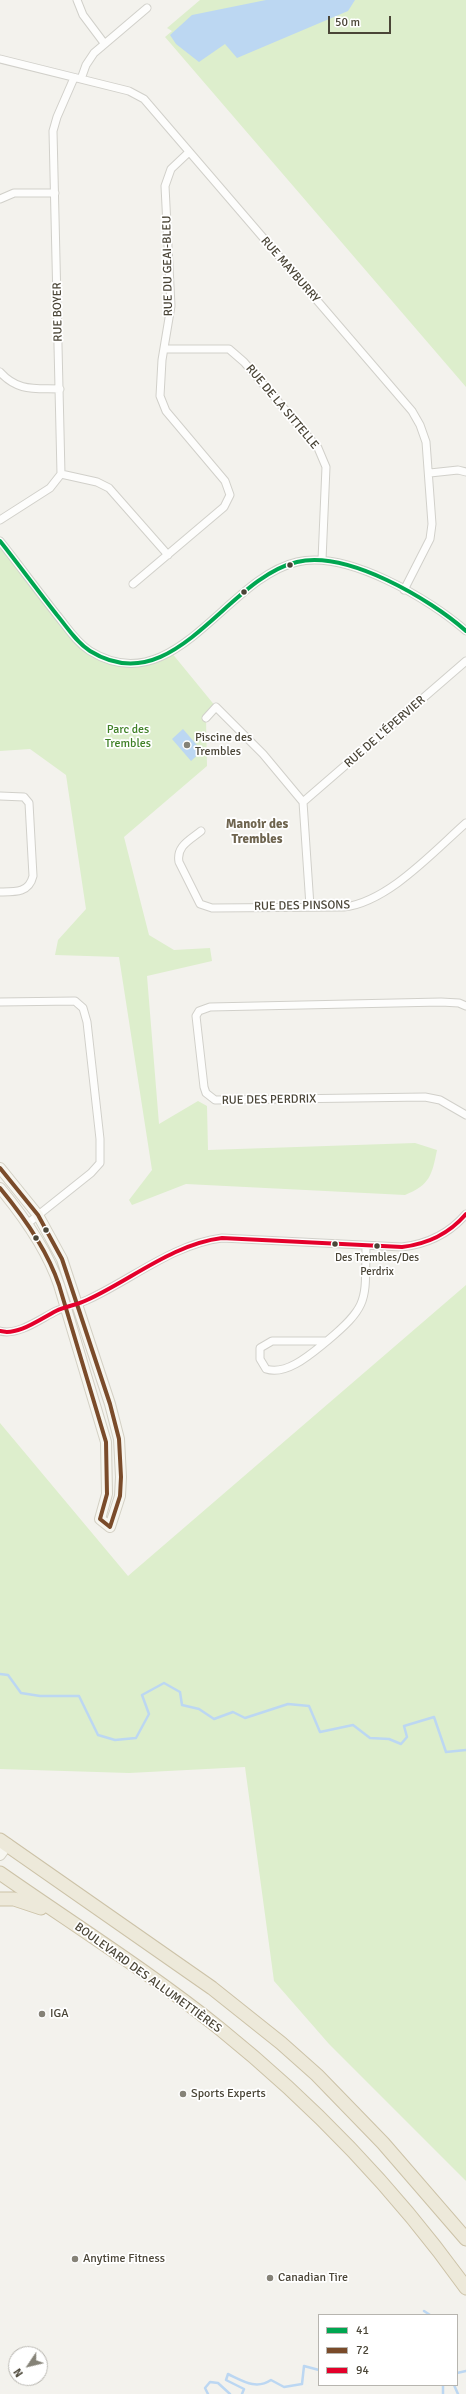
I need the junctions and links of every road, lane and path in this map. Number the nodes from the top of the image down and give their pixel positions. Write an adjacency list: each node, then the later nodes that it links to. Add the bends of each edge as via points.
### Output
1 (77, 0): 3 (street, via 83,15)
2 (146, 8): 3 (street, RUE BOYER)
3 (104, 43): 5 (street, RUE BOYER, via 89,58)
4 (0, 59): 5 (street, RUE MAYBURRY)
5 (78, 78): 6 (street, RUE MAYBURRY, via 137,94); 7 (street, RUE BOYER, via 54,124)
6 (189, 152): 9 (street, RUE DU GEAI-BLEU, via 171,169 165,186 171,306); 13 (street, RUE MAYBURRY, via 412,411 424,433)
7 (55, 193): 8 (street, via 14,193); 11 (street, RUE BOYER)
8 (0, 199)
9 (164, 349): 17 (street, RUE DU GEAI-BLEU, via 162,405 225,481 230,494 224,507); 18 (street, RUE DE LA SITTELLE, via 229,349 244,362 318,448 326,467)
10 (0, 372): 11 (street, via 15,386)
11 (60, 390): 14 (street, RUE BOYER)
12 (466, 472): 13 (street, via 458,470)
13 (430, 473): 20 (street, RUE MAYBURRY, via 432,532)
14 (61, 474): 15 (street, via 50,488); 17 (street, via 97,482 109,488)
15 (0, 520)
16 (0, 541): 18 (street, via 80,643 98,655 129,662 160,657 181,646 272,572 298,562)
17 (168, 554): 19 (street, RUE DU GEAI-BLEU)
18 (322, 560): 20 (street, via 355,566)
19 (133, 584)
20 (404, 590): 21 (street, via 449,617)
21 (466, 631)
22 (466, 661): 25 (street, RUE DE L'ÉPERVIER)
23 (206, 718): 25 (street, via 216,707 263,754)
24 (0, 796): 28 (street, via 24,797 29,804 33,876 29,886 24,890)
25 (303, 802): 29 (street)
26 (466, 823): 29 (street, RUE DES PINSONS, via 384,894 351,906)
27 (202, 831): 29 (street, RUE DES PINSONS, via 182,846 178,856 200,904 212,908)
28 (0, 892)
29 (310, 906)
30 (0, 1002): 36 (street, via 75,1001 83,1008 87,1022 102,1157 91,1173)
31 (466, 1006): 32 (street, RUE DES PERDRIX, via 441,1002 210,1007 200,1011 196,1016 204,1087 206,1093 214,1100 425,1097 440,1100)
32 (466, 1115)
33 (0, 1168): 36 (street)
34 (0, 1188): 37 (street)
35 (466, 1214): 38 (street, via 446,1233 426,1243 402,1247)
36 (38, 1215): 37 (street); 39 (street, via 62,1259)
37 (27, 1224): 40 (street, via 49,1261)
38 (366, 1247): 39 (street, via 222,1238 208,1240 186,1248); 42 (street, via 364,1300 354,1316)
39 (77, 1303): 40 (street); 40 (street, via 119,1438 120,1496 110,1527 100,1520 107,1494 106,1442)
40 (65, 1308): 41 (street, via 17,1330)
41 (0, 1331)
42 (328, 1341): 42 (street, via 272,1341 260,1348 260,1359 266,1369 278,1371)
43 (4, 1842): 44 (street); 48 (highway, via 212,1988 281,2043 317,2075 382,2143)
44 (0, 1856)
45 (0, 1873): 47 (highway, BOULEVARD DES ALLUMETTIÈRES)
46 (0, 1899): 47 (highway, via 25,1901)
47 (73, 1924): 49 (highway, BOULEVARD DES ALLUMETTIÈRES, via 178,1997 290,2089 344,2141 400,2203)
48 (466, 2240)
49 (466, 2288)

